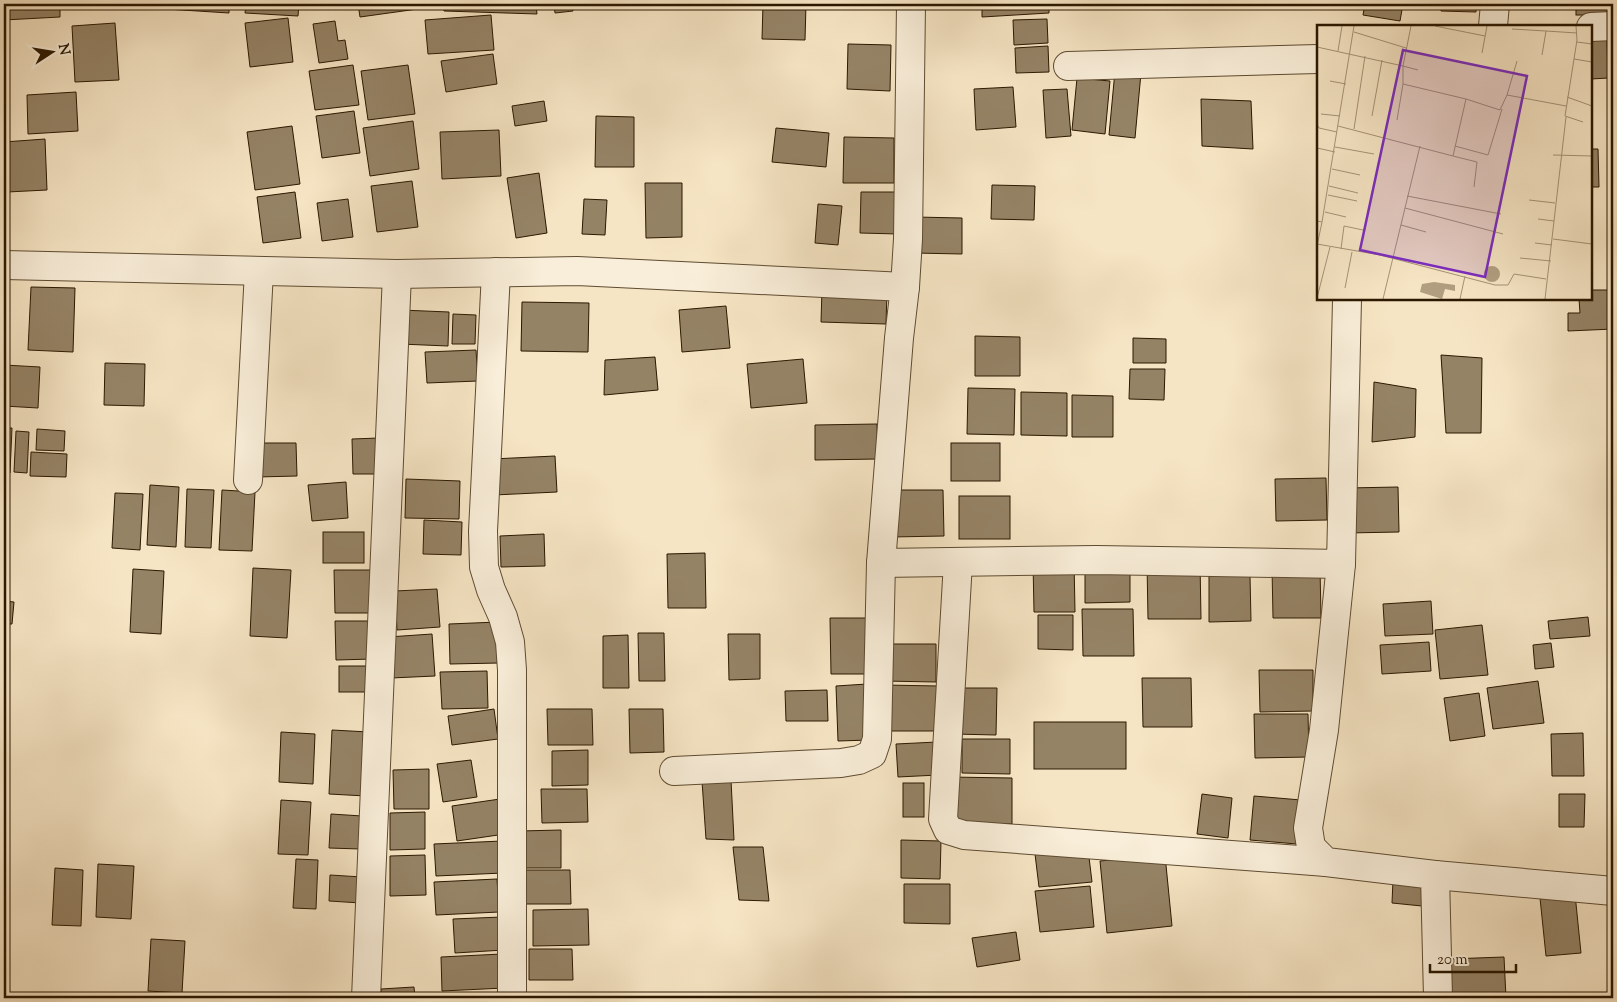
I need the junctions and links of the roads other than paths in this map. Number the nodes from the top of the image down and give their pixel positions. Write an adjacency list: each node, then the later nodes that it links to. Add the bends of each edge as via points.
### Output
1 (911, 4): 12 (street)
2 (1495, 4): 3 (street)
3 (1493, 25)
4 (1613, 26): 5 (street)
5 (1592, 27)
6 (1317, 59): 7 (street)
7 (1068, 66)
8 (4, 265): 9 (street)
9 (259, 271): 11 (street); 14 (street)
10 (496, 272): 11 (street); 12 (street, via 577,271); 23 (street, via 483,531 484,567 503,617 512,670)
11 (397, 274): 22 (street)
12 (905, 287): 16 (street)
13 (1347, 300): 17 (street)
14 (248, 480)
15 (958, 562): 16 (street); 17 (street, via 1096,560); 19 (street, via 943,819 948,830 964,835)
16 (881, 563): 18 (street, via 877,738 872,754 841,763)
17 (1341, 564): 19 (street, via 1324,730 1308,828 1311,848)
18 (674, 771)
19 (1326, 862): 20 (street)
20 (1435, 875): 21 (street); 24 (street)
21 (1613, 891)
22 (366, 998)
23 (512, 998)
24 (1438, 998)

